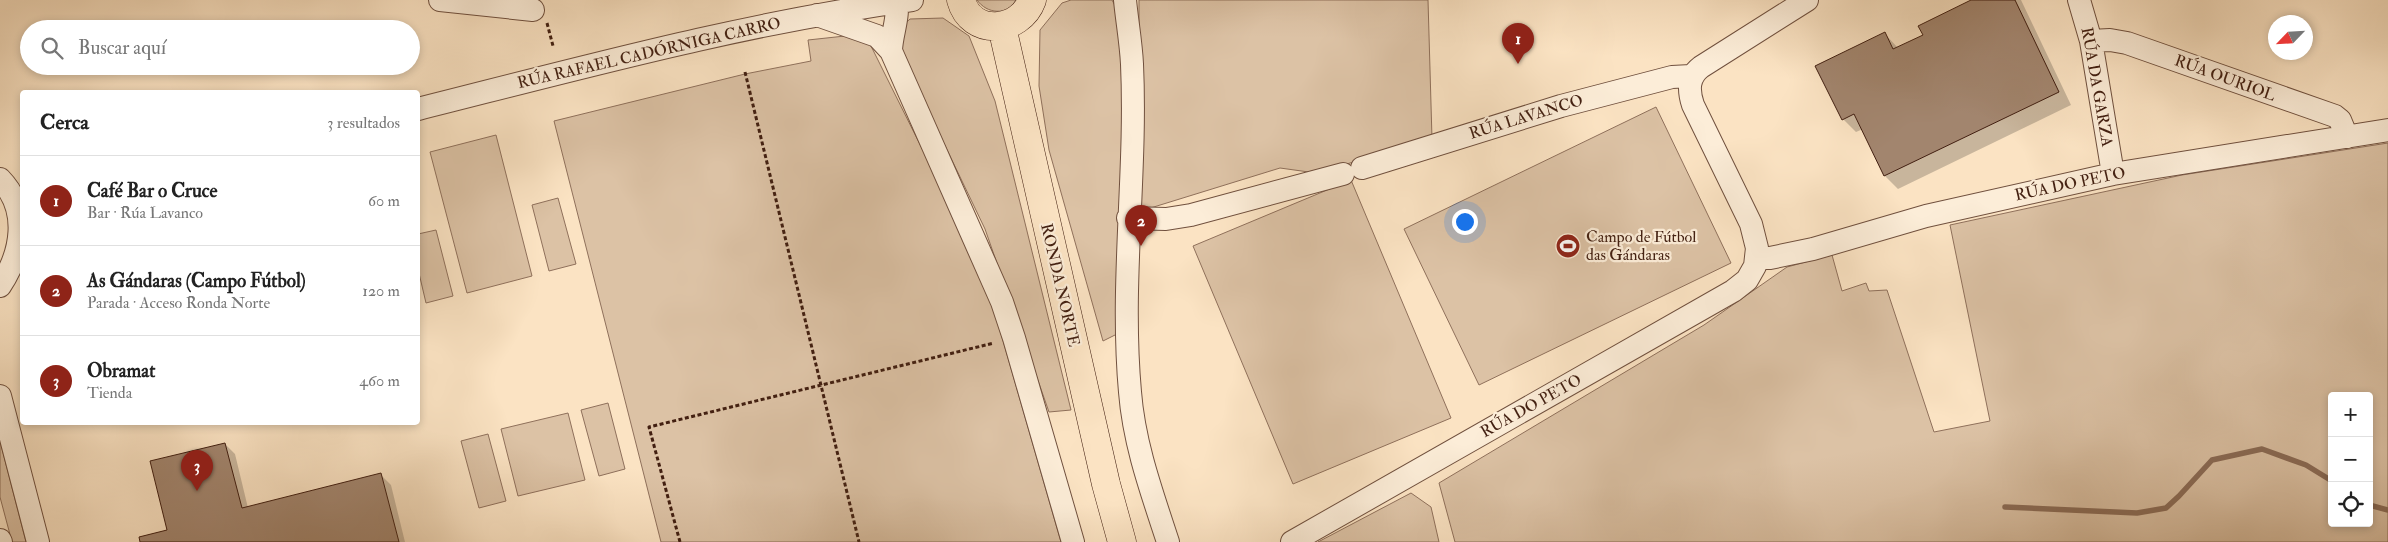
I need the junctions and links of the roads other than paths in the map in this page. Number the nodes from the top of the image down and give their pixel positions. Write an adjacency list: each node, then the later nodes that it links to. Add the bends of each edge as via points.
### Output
1 (440, 0): 9 (street)
2 (961, 0): 10 (highway, via 969,15 978,22)
3 (1032, 0): 10 (highway, via 1022,17)
4 (1125, 0): 19 (street, via 1132,62 1133,122)
5 (1807, 0): 13 (street)
6 (2079, 0): 11 (street, RÚA DA GARZA)
7 (901, 1): 8 (street, RÚA RAFAEL CADÓRNIGA CARRO); 12 (street, via 891,35)
8 (823, 8): 12 (street, via 877,36); 14 (street, RÚA RAFAEL CADÓRNIGA CARRO)
9 (533, 10)
10 (1002, 27): 27 (highway, RONDA NORTE)
11 (2091, 41): 16 (street, RÚA OURIOL, via 2110,40 2127,44 2335,116); 17 (street, RÚA DA GARZA)
12 (891, 51): 26 (street, via 998,293)
13 (1694, 73): 19 (street, RÚA LAVANCO, via 1561,106 1353,171 1191,215); 22 (street, RÚA DO PETO, via 1690,98 1751,224)
14 (420, 108)
15 (2388, 130): 16 (street, RÚA DO PETO)
16 (2347, 137): 17 (street, RÚA DO PETO)
17 (2113, 174): 22 (street, RÚA DO PETO, via 1926,216 1813,249)
18 (9, 183): 20 (street)
19 (1128, 218): 28 (street, via 1126,322 1130,394 1141,457)
20 (20, 223)
21 (20, 246): 23 (street, via 13,266)
22 (1756, 258): 29 (street, RÚA DO PETO, via 1747,280 1714,303)
23 (0, 286)
24 (0, 396): 25 (street)
25 (38, 542)
26 (1073, 542)
27 (1122, 542)
28 (1168, 542)
29 (1292, 542)

